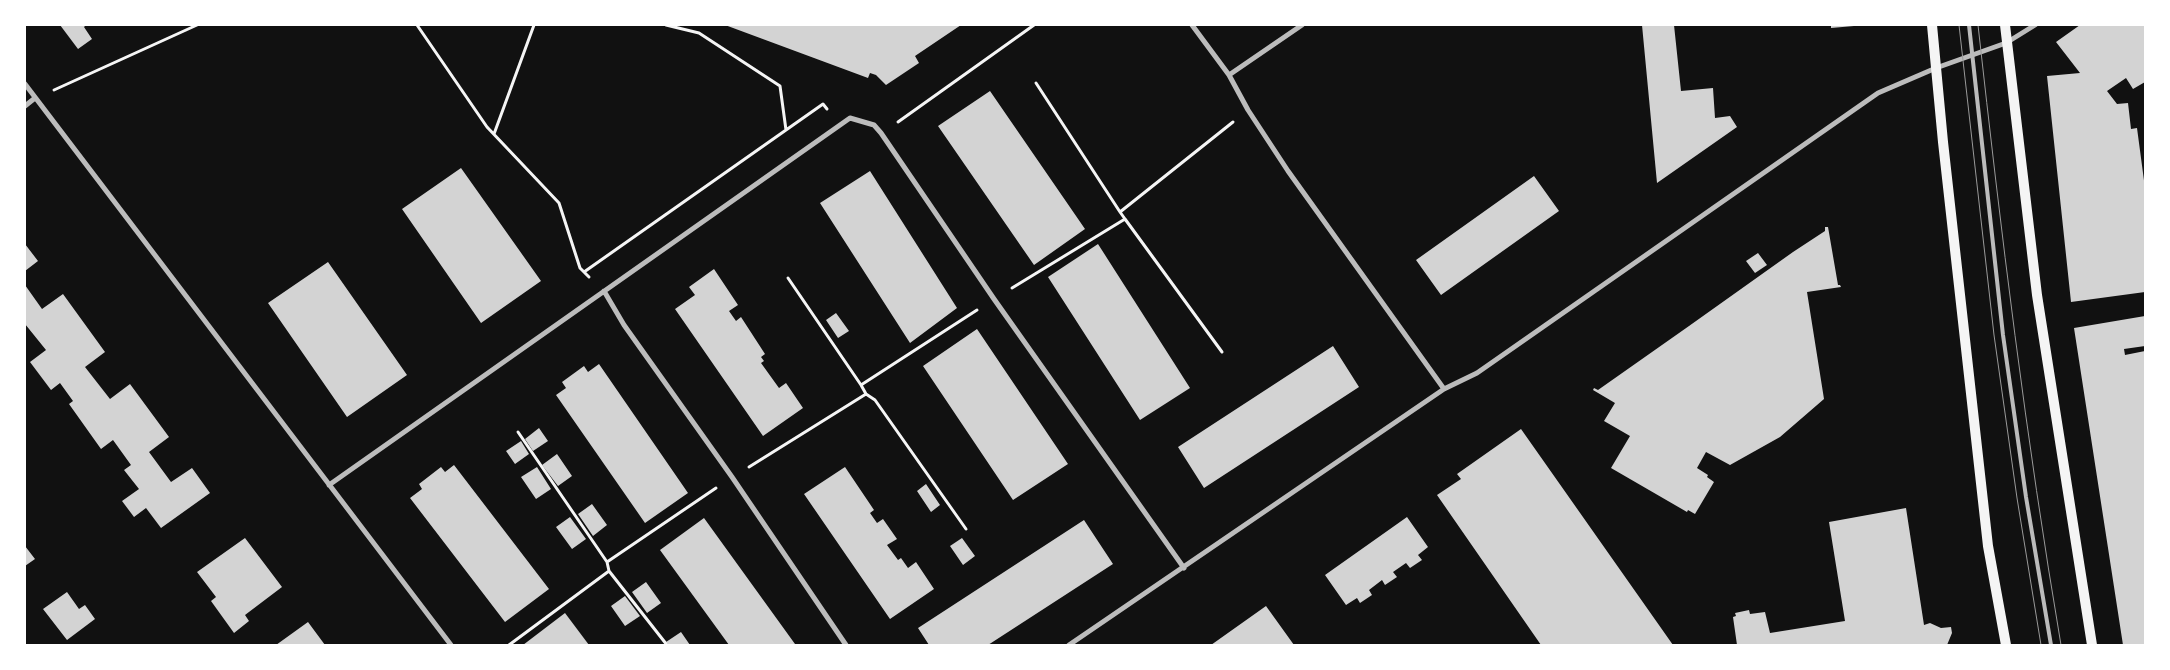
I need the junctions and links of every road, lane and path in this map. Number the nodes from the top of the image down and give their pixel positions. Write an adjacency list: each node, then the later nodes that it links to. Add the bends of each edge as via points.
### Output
1 (197, 25): 18 (path)
2 (417, 25): 24 (path)
3 (534, 25): 24 (path)
4 (666, 25): 22 (path, via 699,33 780,86)
5 (1034, 25): 23 (path)
6 (1192, 25): 15 (street)
7 (1302, 25): 15 (street)
8 (1932, 25): 14 (main road)
9 (1969, 25): 13 (lane)
10 (2005, 25): 12 (main road)
11 (2035, 25): 12 (street)
12 (2006, 43): 13 (street); 49 (main road, via 2037,295)
13 (1972, 54): 14 (street); 48 (lane, via 2005,344)
14 (1936, 68): 33 (street, via 1878,93 1477,374); 47 (main road, via 1988,546)
15 (1230, 76): 20 (street)
16 (1036, 83): 25 (path)
17 (25, 84): 18 (street)
18 (35, 98): 19 (street); 37 (street)
19 (25, 106)
20 (1248, 110): 25 (path); 33 (street)
21 (838, 126): 22 (path, via 823,104); 23 (street, via 850,118 874,125); 29 (street)
22 (786, 130): 27 (path)
23 (881, 133): 30 (street)
24 (494, 134): 27 (path, via 559,203)
25 (1120, 212): 26 (path)
26 (1125, 219): 30 (path); 31 (path)
27 (584, 272): 29 (path)
28 (788, 278): 32 (path)
29 (604, 291): 36 (street, via 624,325); 37 (street)
30 (994, 299): 32 (path); 40 (street)
31 (1222, 352)
32 (861, 385): 34 (path)
33 (1444, 389): 40 (street)
34 (866, 394): 36 (path); 38 (path, via 875,400)
35 (518, 432): 39 (path)
36 (732, 477): 39 (path); 45 (street)
37 (329, 485): 42 (street)
38 (966, 529)
39 (606, 562): 41 (path)
40 (1184, 568): 46 (street)
41 (610, 571): 43 (path); 44 (path)
42 (451, 645)
43 (509, 645)
44 (667, 645)
45 (846, 645)
46 (1069, 645)
47 (2006, 645)
48 (2051, 645)
49 (2092, 645)

